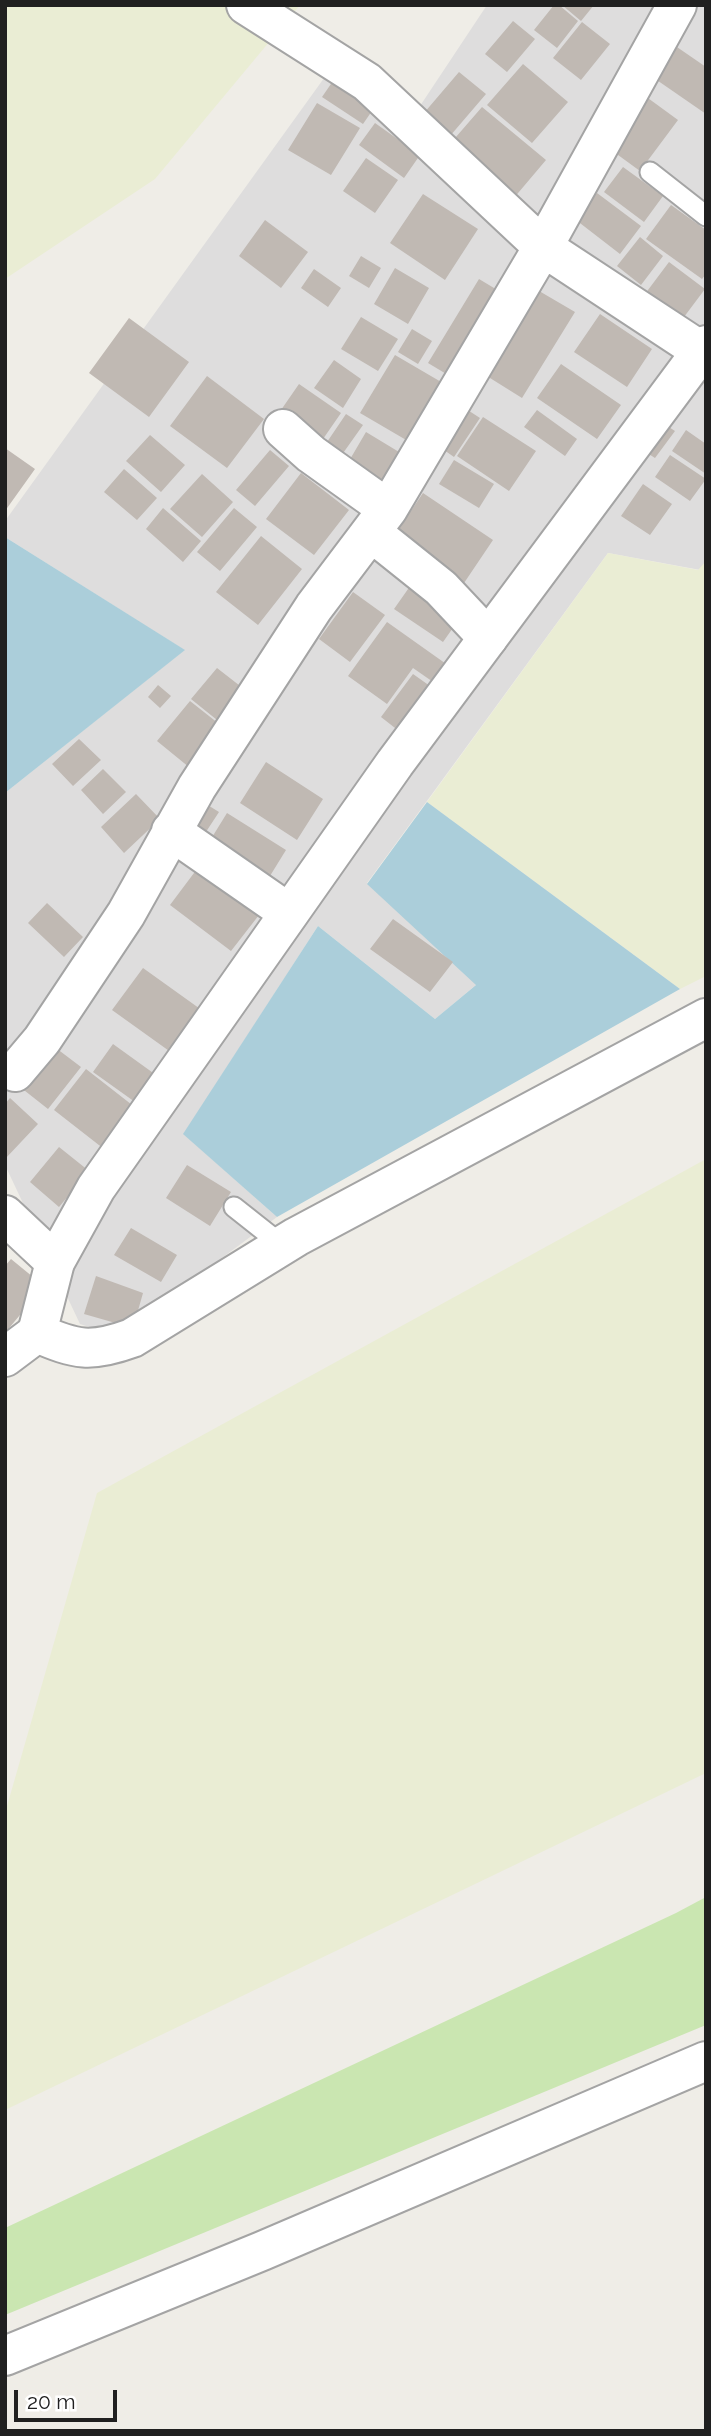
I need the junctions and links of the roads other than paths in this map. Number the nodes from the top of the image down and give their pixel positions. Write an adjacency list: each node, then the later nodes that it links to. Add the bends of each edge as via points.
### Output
1 (246, 5): 5 (street, via 367,82)
2 (677, 5): 5 (street)
3 (650, 172): 4 (lane)
4 (706, 216)
5 (543, 247): 6 (street); 8 (street)
6 (704, 348): 9 (street)
7 (283, 429): 8 (street)
8 (379, 521): 9 (street); 10 (street, via 314,607)
9 (488, 638): 11 (street)
10 (171, 831): 11 (street); 13 (street, via 126,914 42,1040)
11 (289, 913): 17 (street, via 96,1188)
12 (706, 1018): 16 (street)
13 (15, 1072)
14 (233, 1207): 16 (lane)
15 (5, 1215): 17 (street)
16 (282, 1245): 18 (street, via 132,1338 110,1346 67,1346)
17 (55, 1262): 18 (street)
18 (37, 1333): 19 (street)
19 (5, 1357)
20 (706, 2061): 21 (street)
21 (5, 2356)

